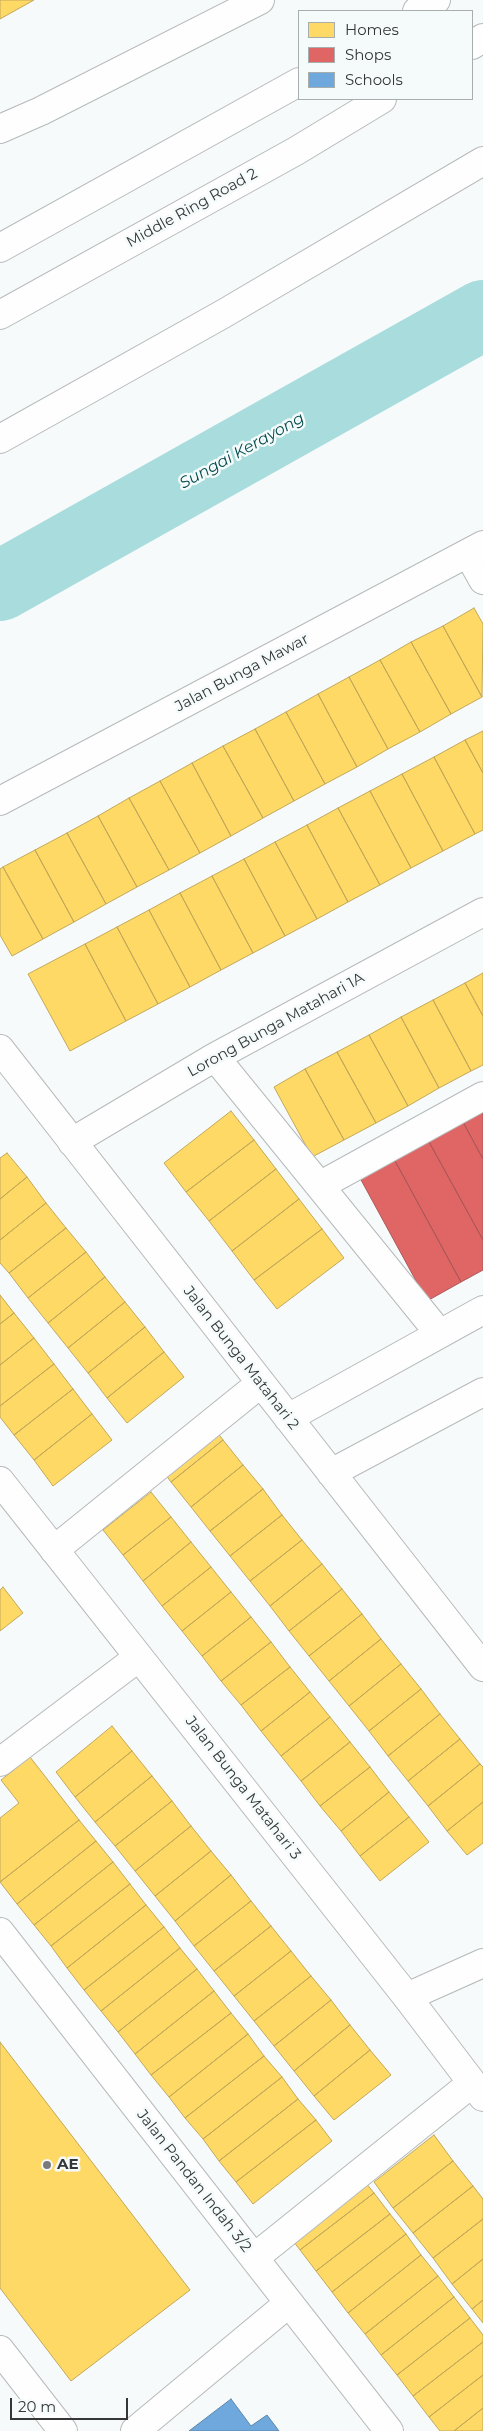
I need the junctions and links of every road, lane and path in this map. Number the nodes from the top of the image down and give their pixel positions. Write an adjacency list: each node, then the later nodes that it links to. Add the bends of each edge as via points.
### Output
1 (260, 0): 6 (main road)
2 (436, 0): 3 (main road)
3 (419, 10)
4 (298, 83): 8 (main road)
5 (380, 100): 9 (main road, Middle Ring Road 2, via 296,151)
6 (0, 129)
7 (483, 161): 10 (main road, via 223,314)
8 (0, 248)
9 (0, 315)
10 (0, 439)
11 (476, 549): 12 (main road); 13 (main road, Jalan Bunga Mawar)
12 (483, 580)
13 (0, 801)
14 (483, 912): 16 (main road, Lorong Bunga Matahari 1A)
15 (0, 1049): 18 (main road, Jalan Bunga Matahari 2)
16 (215, 1057): 18 (main road, Lorong Bunga Matahari 1A); 19 (main road)
17 (483, 1096): 19 (main road)
18 (72, 1142): 22 (main road, Jalan Bunga Matahari 2)
19 (321, 1185): 21 (main road)
20 (483, 1310): 21 (main road)
21 (438, 1333): 24 (main road)
22 (261, 1383): 24 (main road, Jalan Bunga Matahari 2); 27 (main road)
23 (483, 1392): 25 (main road)
24 (288, 1418): 25 (main road, Jalan Bunga Matahari 2)
25 (331, 1473): 29 (main road, Jalan Bunga Matahari 2)
26 (0, 1481): 27 (main road, Jalan Bunga Matahari 3)
27 (54, 1550): 28 (main road, Jalan Bunga Matahari 3)
28 (139, 1656): 30 (main road); 33 (main road, Jalan Bunga Matahari 3)
29 (483, 1667)
30 (0, 1762)
31 (0, 1932): 35 (main road, Jalan Pandan Indah 3/2)
32 (483, 1963): 33 (main road)
33 (407, 1997): 34 (main road, Jalan Bunga Matahari 3)
34 (477, 2090): 35 (main road)
35 (254, 2258): 36 (main road, Jalan Pandan Indah 3/2)
36 (289, 2303): 39 (main road); 40 (main road, Jalan Pandan Indah 3/2)
37 (0, 2350): 38 (main road)
38 (62, 2431)
39 (135, 2431)
40 (389, 2431)

